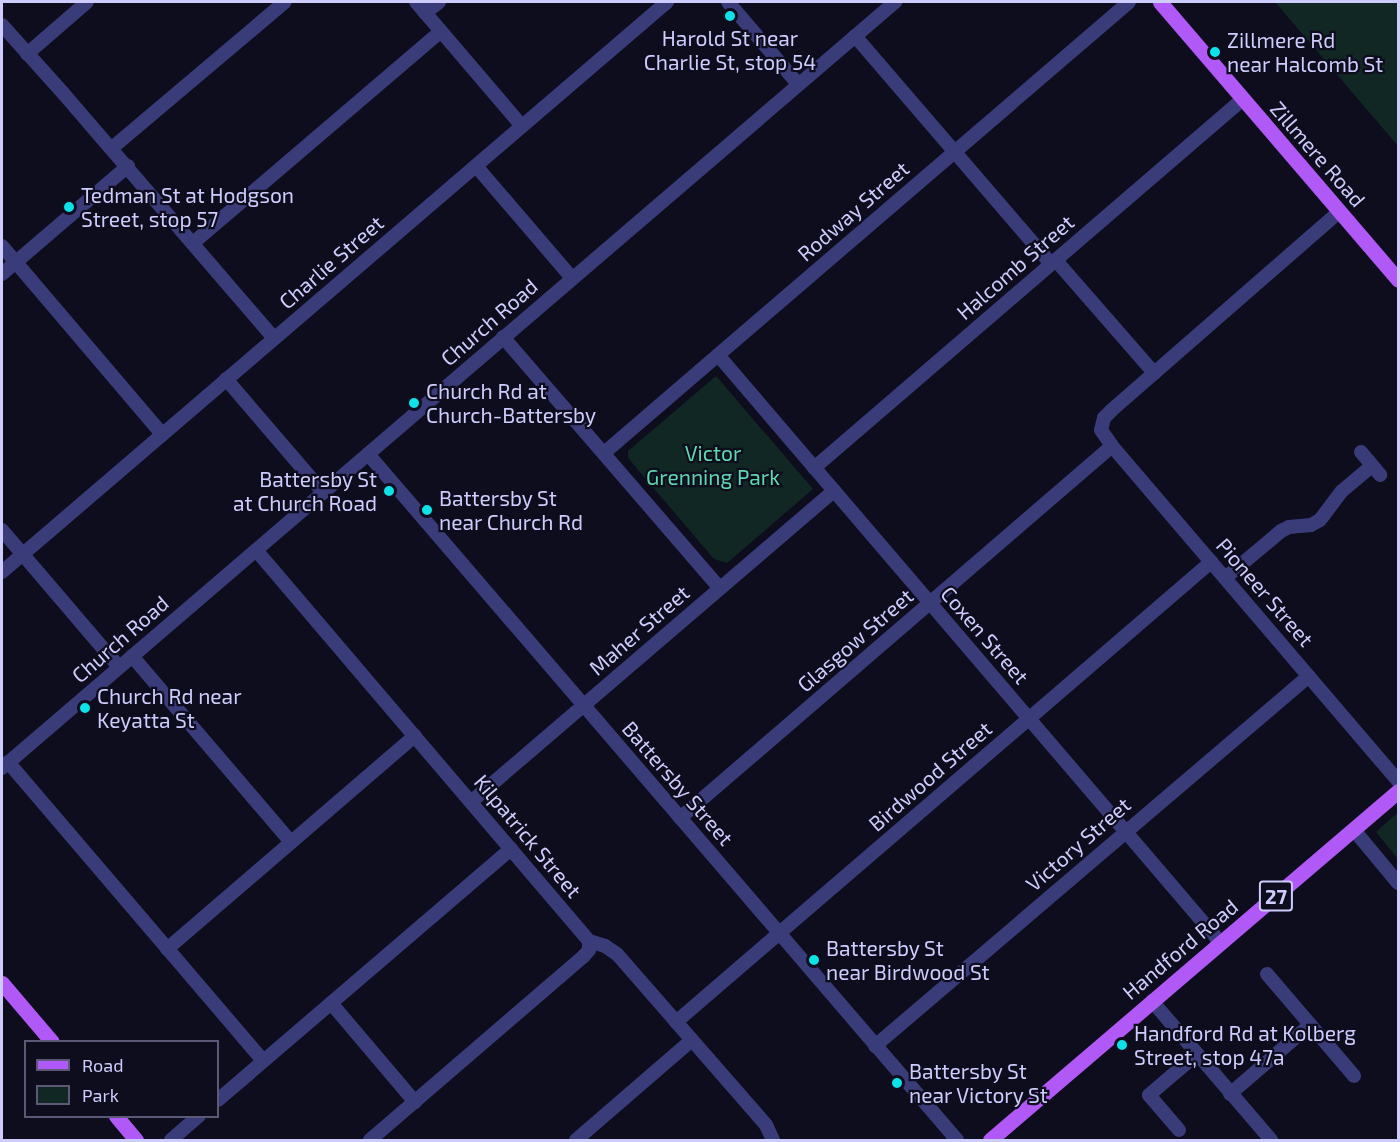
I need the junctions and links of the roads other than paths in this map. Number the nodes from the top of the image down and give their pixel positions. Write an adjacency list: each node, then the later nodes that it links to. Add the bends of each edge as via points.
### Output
1 (87, 2): 14 (street)
2 (285, 2): 18 (street)
3 (416, 2): 10 (street)
4 (439, 2): 10 (street)
5 (667, 2): 17 (street, Charlie Street)
6 (728, 2): 15 (street)
7 (895, 2): 13 (street, Church Road)
8 (1130, 2): 19 (street, Rodway Street)
9 (1160, 2): 16 (main road, Zillmere Road)
10 (425, 13): 12 (street)
11 (2, 25): 14 (street)
12 (441, 31): 17 (street); 23 (street)
13 (855, 36): 15 (street, Church Road); 19 (street)
14 (27, 54): 18 (street)
15 (798, 84): 28 (street, Church Road)
16 (1243, 99): 22 (main road, Zillmere Road); 25 (street, Halcomb Street)
17 (522, 126): 21 (street, Charlie Street)
18 (112, 148): 20 (street)
19 (955, 152): 25 (street, via 1048,260); 32 (street, Rodway Street)
20 (128, 166): 23 (street); 26 (street)
21 (476, 166): 28 (street); 31 (street, Charlie Street)
22 (1340, 211): 29 (main road, Zillmere Road); 33 (street)
23 (193, 243): 31 (street)
24 (2, 246): 26 (street)
25 (1054, 262): 33 (street); 40 (street, Halcomb Street)
26 (15, 263): 27 (street); 35 (street)
27 (2, 274)
28 (572, 278): 30 (street, Church Road)
29 (1398, 280)
30 (504, 337): 38 (street); 39 (street, Church Road)
31 (274, 338): 34 (street, Charlie Street)
32 (718, 355): 38 (street, Rodway Street); 40 (street, Coxen Street)
33 (1154, 373): 36 (street, Pioneer Street, via 1106,415 1101,430)
34 (226, 380): 35 (street, Charlie Street); 42 (street)
35 (162, 434): 45 (street, Charlie Street)
36 (1112, 446): 46 (street, Pioneer Street); 50 (street, Glasgow Street)
37 (1361, 452): 48 (street, via 1376,470 1342,491 1320,520 1281,531)
38 (604, 453): 49 (street)
39 (368, 454): 42 (street, Church Road); 54 (street, Battersby Street)
40 (814, 468): 41 (street, Coxen Street)
41 (834, 491): 49 (street, Maher Street); 50 (street, Coxen Street)
42 (323, 492): 44 (street, Church Road)
43 (2, 530): 45 (street)
44 (256, 550): 51 (street, Church Road); 56 (street, Kilpatrick Street)
45 (22, 554): 47 (street, Charlie Street); 52 (street)
46 (1211, 562): 48 (street, Pioneer Street); 55 (street, Birdwood Street)
47 (2, 572)
48 (1225, 578): 53 (street, Pioneer Street)
49 (720, 588): 54 (street, Maher Street)
50 (931, 603): 55 (street, Coxen Street); 61 (street, Glasgow Street)
51 (132, 656): 52 (street, Church Road); 64 (street)
52 (119, 667): 57 (street, Church Road)
53 (1308, 675): 58 (street, Pioneer Street); 63 (street, Victory Street)
54 (583, 705): 60 (street, Maher Street); 61 (street, Battersby Street)
55 (1029, 718): 63 (street, Coxen Street); 67 (street, Birdwood Street)
56 (415, 735): 60 (street, Kilpatrick Street); 64 (street)
57 (5, 765): 70 (street)
58 (1398, 781)
59 (1398, 791): 62 (main road, Handford Road / 27)
60 (471, 801): 65 (street, Kilpatrick Street)
61 (680, 818): 67 (street, Battersby Street)
62 (1354, 830): 66 (street); 69 (main road, Handford Road / 27)
63 (1126, 831): 69 (street, Coxen Street); 79 (street, Victory Street)
64 (291, 842): 70 (street)
65 (511, 849): 68 (street, Kilpatrick Street); 74 (street)
66 (1398, 883)
67 (779, 933): 75 (street, Birdwood Street); 79 (street, Battersby Street)
68 (589, 941): 75 (street, Kilpatrick Street, via 618,954); 85 (street, via 586,954)
69 (1220, 942): 73 (main road, Handford Road / 27)
70 (167, 949): 81 (street)
71 (1267, 974): 76 (street)
72 (2, 983): 77 (main road)
73 (1152, 1001): 80 (street); 95 (main road, Handford Road / 27)
74 (331, 1003): 81 (street); 85 (street)
75 (676, 1022): 78 (street, Kilpatrick Street)
76 (1310, 1025): 82 (street); 83 (street)
77 (50, 1040)
78 (692, 1040): 92 (street); 93 (street, Kilpatrick Street, via 765,1125)
79 (875, 1046): 94 (street, Battersby Street)
80 (1197, 1054): 83 (street); 88 (street, via 1149,1095)
81 (263, 1061): 84 (street)
82 (1354, 1076)
83 (1230, 1094): 96 (street)
84 (219, 1099)
85 (415, 1102): 91 (street)
86 (118, 1118): 89 (main road)
87 (197, 1118): 90 (street)
88 (1179, 1130)
89 (136, 1140)
90 (171, 1140)
91 (370, 1140)
92 (576, 1140)
93 (773, 1140)
94 (957, 1140)
95 (990, 1140)
96 (1271, 1140)

